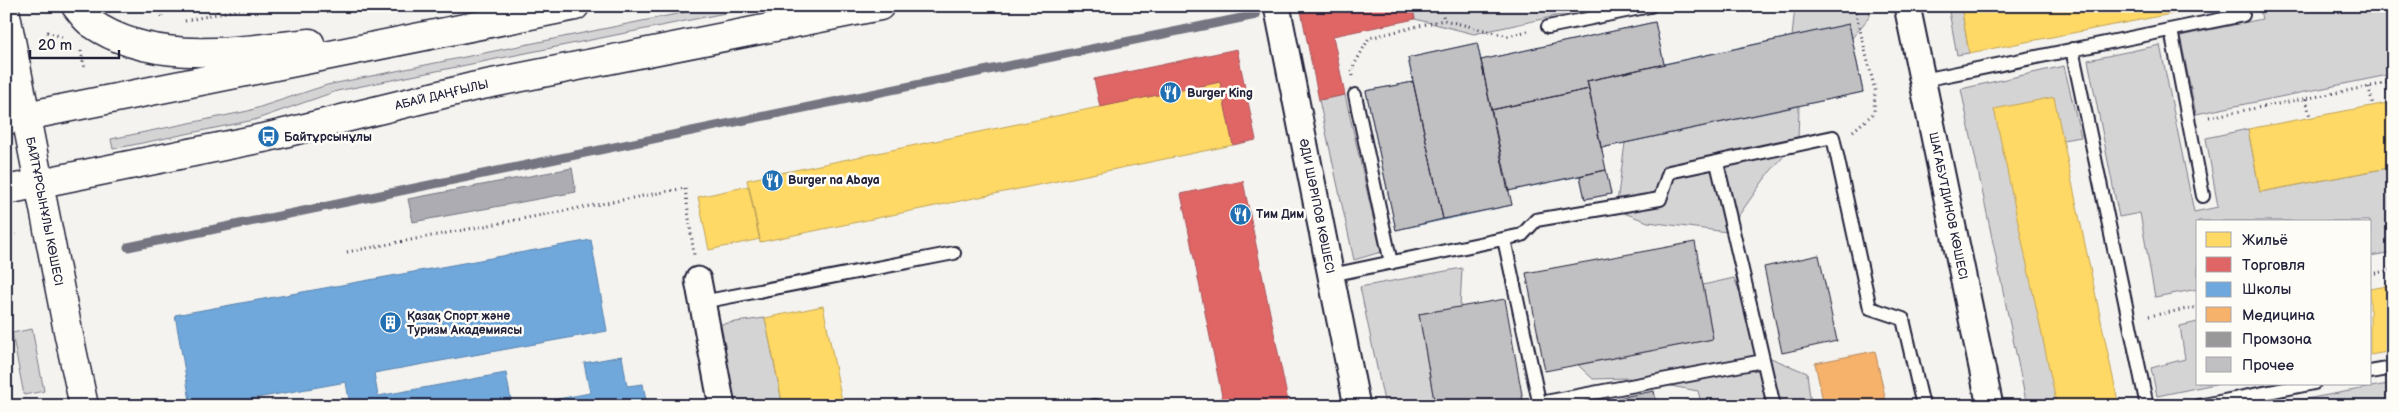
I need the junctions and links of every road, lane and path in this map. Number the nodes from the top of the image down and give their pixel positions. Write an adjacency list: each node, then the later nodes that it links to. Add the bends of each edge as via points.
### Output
1 (76, 6): 19 (main road, via 90,23 114,35 151,48 206,53)
2 (160, 6): 17 (path)
3 (216, 6): 13 (path)
4 (253, 6): 13 (path)
5 (575, 6): 19 (main road)
6 (880, 6): 33 (main road, АБАЙ ДАҢҒЫЛЫ, via 472,87 268,137)
7 (1277, 6): 42 (street, ӘДИ ШӘРІПОВ КӨШЕСІ)
8 (1441, 6): 15 (path)
9 (1650, 6): 18 (lane)
10 (1854, 6): 31 (path, via 1875,90 1874,113 1853,132)
11 (1907, 6): 22 (street, ШАГАБУТДИНОВ КӨШЕСІ)
12 (2242, 6): 20 (lane, via 2243,15)
13 (218, 14): 16 (path)
14 (6, 16): 29 (main road, БАЙТҰРСЫНҰЛЫ КӨШЕСІ)
15 (1444, 20): 18 (path, via 1508,36); 25 (path, via 1369,38 1352,69)
16 (182, 21)
17 (164, 25)
18 (1548, 26)
19 (461, 29): 29 (main road)
20 (2170, 30): 21 (lane); 30 (lane)
21 (2072, 49): 22 (lane); 45 (lane)
22 (1923, 80): 56 (street, ШАГАБУТДИНОВ КӨШЕСІ)
23 (2393, 82): 24 (path)
24 (2369, 87): 26 (path); 27 (path)
25 (1355, 95): 39 (lane)
26 (2306, 99): 28 (path); 30 (path)
27 (2373, 106)
28 (2310, 117)
29 (16, 118): 33 (main road, БАЙТҰРСЫНҰЛЫ КӨШЕСІ)
30 (2188, 121): 35 (lane)
31 (1833, 138): 32 (lane); 55 (lane, via 1870,308 1903,319)
32 (1718, 163): 36 (lane, via 1669,172 1660,199 1536,220 1522,235); 46 (lane)
33 (40, 183): 34 (main road, АБАЙ ДАҢҒЫЛЫ); 51 (main road, БАЙТҰРСЫНҰЛЫ КӨШЕСІ)
34 (6, 190)
35 (2203, 196)
36 (1504, 239): 39 (lane); 50 (lane)
37 (347, 252): 43 (path, via 685,188)
38 (954, 253): 43 (lane)
39 (1391, 263): 42 (lane)
40 (2393, 270): 41 (path)
41 (2372, 274)
42 (1331, 275): 53 (street, ӘДИ ШӘРІПОВ КӨШЕСІ)
43 (700, 291): 52 (street)
44 (2196, 307): 45 (path)
45 (2129, 320): 57 (lane)
46 (1763, 361): 50 (lane); 54 (lane)
47 (2393, 368): 48 (lane)
48 (2372, 372)
49 (2309, 384): 58 (lane)
50 (1540, 404)
51 (84, 406)
52 (722, 406)
53 (1357, 406)
54 (1774, 406)
55 (1923, 406)
56 (1990, 406)
57 (2147, 406)
58 (2199, 406)

